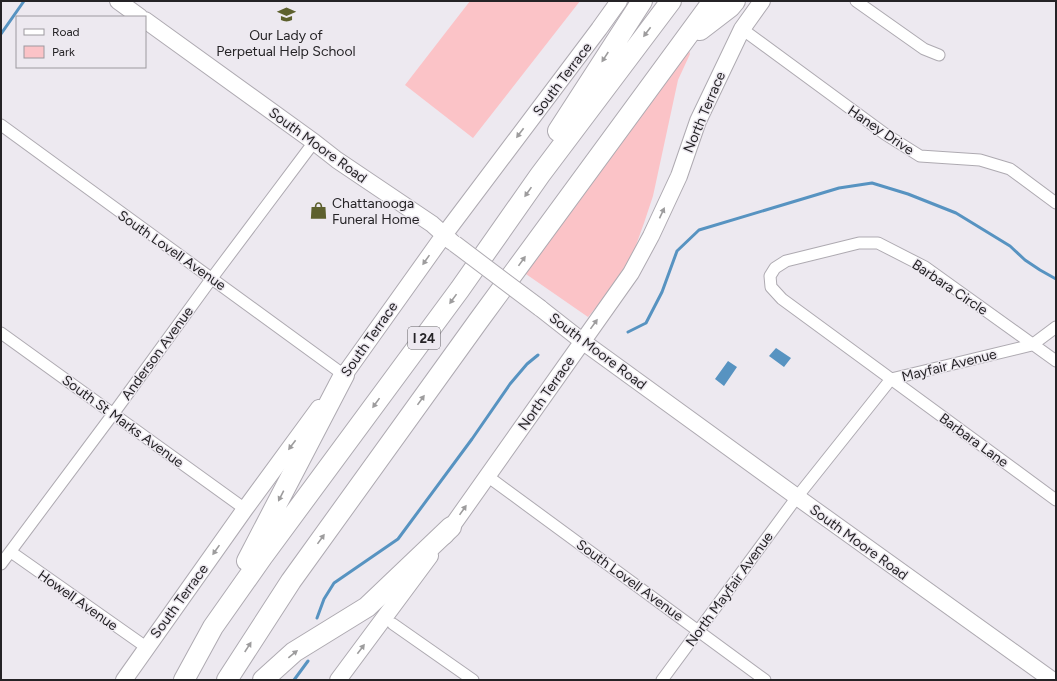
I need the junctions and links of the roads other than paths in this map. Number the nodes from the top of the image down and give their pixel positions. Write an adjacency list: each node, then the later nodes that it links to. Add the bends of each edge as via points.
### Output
1 (118, 1): 9 (street)
2 (619, 1): 18 (street, South Terrace, one-way to 18)
3 (642, 1): 16 (highway, one-way to 16, via 545,151)
4 (671, 1): 16 (highway, I 24, one-way to 16)
5 (713, 1): 12 (highway, I 24)
6 (735, 1): 12 (highway)
7 (762, 1): 11 (street, North Terrace)
8 (856, 1): 13 (street, via 924,49)
9 (139, 16)
10 (146, 21): 15 (street, South Moore Road)
11 (742, 29): 17 (street, Haney Drive, via 885,134 920,156 980,160 1010,169); 22 (street, North Terrace, one-way to 11, via 631,273 651,236 679,176 698,121)
12 (681, 45): 41 (highway, I 24, one-way to 12, via 291,581)
13 (939, 55)
14 (1, 125): 19 (street, South Lovell Avenue)
15 (314, 142): 18 (street, South Moore Road, via 432,224); 19 (street, Anderson Avenue)
16 (540, 176): 36 (highway, I 24, one-way to 36)
17 (1056, 203)
18 (449, 240): 22 (street, South Moore Road, bridge); 25 (street, South Terrace, one-way to 25)
19 (212, 278): 25 (street, South Lovell Avenue); 27 (street, Anderson Avenue)
20 (1056, 327): 23 (street, Mayfair Avenue)
21 (1, 333): 27 (street, South St Marks Avenue)
22 (582, 341): 29 (street, South Moore Road); 32 (street, North Terrace, one-way to 22)
23 (1032, 345): 24 (street, Barbara Circle); 26 (street, Mayfair Avenue); 26 (street, Barbara Circle, via 925,267 878,243 859,243 823,251 786,261 775,268 770,276 771,287 782,299)
24 (1056, 361)
25 (344, 374): 31 (street, South Terrace, one-way to 31); 36 (highway, one-way to 36)
26 (891, 379): 29 (street, Mayfair Avenue); 30 (street, Barbara Lane)
27 (113, 414): 31 (street, South St Marks Avenue); 33 (street, Anderson Avenue)
28 (494, 482): 37 (street, South Lovell Avenue)
29 (797, 497): 37 (street, North Mayfair Avenue); 47 (street, South Moore Road)
30 (1056, 500)
31 (245, 509): 38 (street, South Terrace, one-way to 38)
32 (451, 528): 42 (highway, one-way to 32, via 294,652 367,607); 43 (street, North Terrace, one-way to 32)
33 (11, 552): 34 (street, Anderson Avenue); 38 (street, Howell Avenue)
34 (1, 564)
35 (393, 624): 44 (street)
36 (213, 627): 40 (highway, I 24)
37 (698, 631): 45 (street, North Mayfair Avenue); 46 (street, South Lovell Avenue)
38 (146, 647): 39 (street, South Terrace)
39 (124, 680)
40 (184, 680)
41 (227, 680)
42 (264, 680)
43 (338, 680)
44 (473, 680)
45 (662, 680)
46 (765, 680)
47 (1052, 680)

